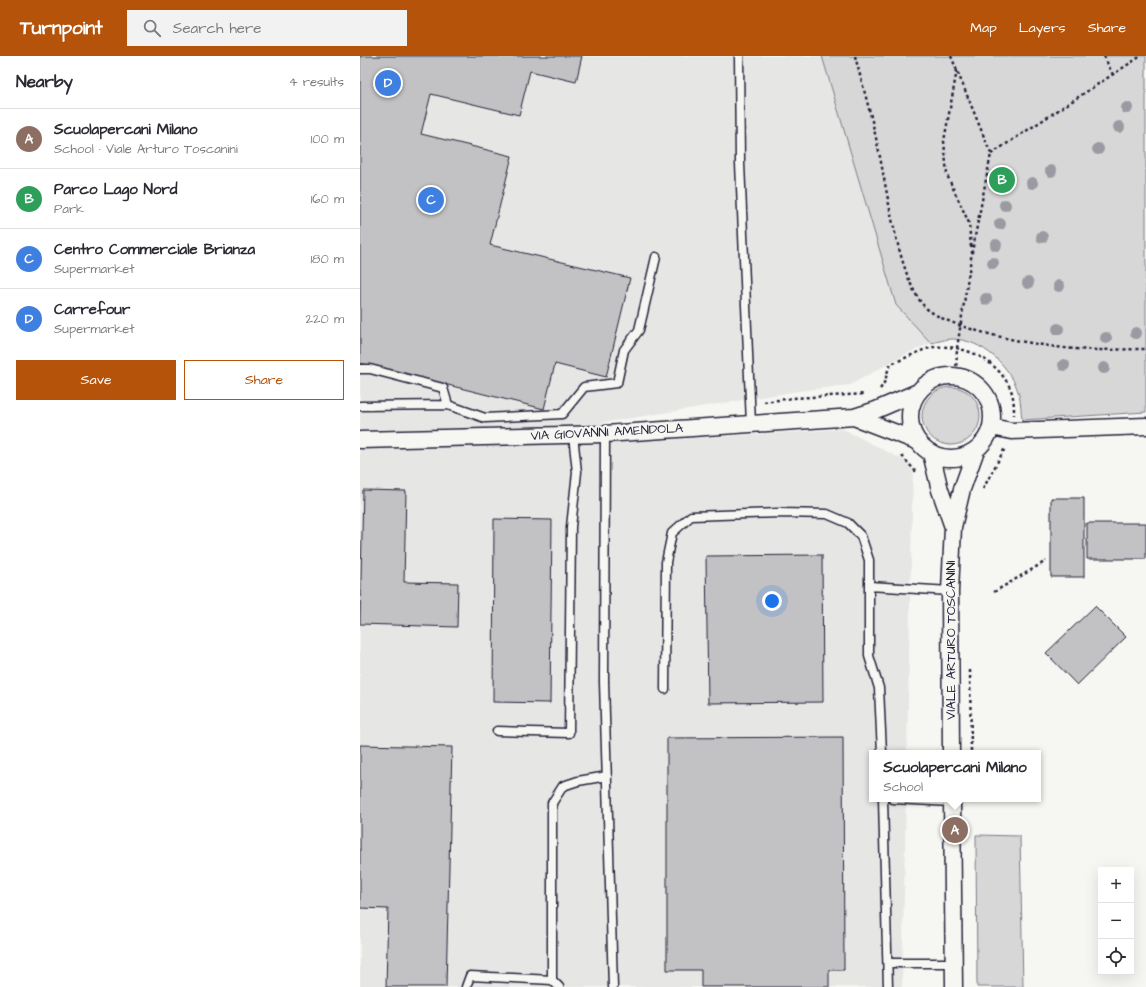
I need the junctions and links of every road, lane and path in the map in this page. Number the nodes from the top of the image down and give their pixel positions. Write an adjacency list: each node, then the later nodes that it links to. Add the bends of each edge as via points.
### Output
1 (739, 56): 18 (lane, via 740,163)
2 (855, 56): 11 (path, via 904,265 914,293 925,307)
3 (951, 56): 6 (path)
4 (1104, 56): 7 (path)
5 (1141, 56): 7 (path)
6 (957, 70): 8 (path); 9 (path, via 944,141 947,175 969,223)
7 (1113, 75): 8 (path)
8 (991, 154): 9 (path)
9 (972, 252): 11 (path)
10 (656, 257): 19 (lane, via 639,330 624,350 617,383 584,387 562,414 486,418)
11 (961, 326): 12 (path); 13 (path, via 977,332 1076,349)
12 (957, 348): 15 (path); 17 (path, via 933,348 891,364 886,381); 26 (path, via 978,355 998,370 1006,380 1012,392 1015,418)
13 (1146, 348)
14 (360, 369): 19 (lane, via 370,369 443,388)
15 (956, 375): 16 (street, via 937,378 924,385); 25 (street, via 973,382 985,393 992,414)
16 (918, 392): 21 (street, VIA GIOVANNI AMENDOLA); 30 (street, via 911,404 909,417)
17 (876, 393)
18 (750, 404): 21 (path, via 792,398 868,393); 23 (lane)
19 (448, 405): 20 (lane)
20 (360, 406)
21 (870, 412): 22 (street, VIA GIOVANNI AMENDOLA)
22 (854, 417): 23 (street, VIA GIOVANNI AMENDOLA); 30 (street, VIA GIOVANNI AMENDOLA)
23 (751, 424): 27 (street, VIA GIOVANNI AMENDOLA)
24 (1146, 426): 26 (street)
25 (991, 427): 26 (street); 31 (street, via 986,440)
26 (1012, 431): 35 (path)
27 (605, 434): 28 (street, VIA GIOVANNI AMENDOLA); 47 (lane)
28 (573, 435): 29 (street, VIA GIOVANNI AMENDOLA); 43 (lane, via 577,472 572,527 569,733)
29 (360, 440)
30 (917, 440): 33 (street)
31 (976, 450): 33 (street, via 962,457 948,458); 36 (street, VIALE ARTURO TOSCANINI, via 962,488)
32 (899, 452): 34 (path)
33 (931, 453): 36 (street, VIALE ARTURO TOSCANINI)
34 (920, 476)
35 (981, 494)
36 (953, 527): 39 (street, VIALE ARTURO TOSCANINI)
37 (1046, 560): 40 (path)
38 (869, 586): 39 (lane); 42 (lane, via 869,560 861,536 848,523 827,514 691,516 672,533 666,562); 44 (lane, via 869,656 879,688)
39 (950, 591): 45 (street, VIALE ARTURO TOSCANINI)
40 (994, 592)
41 (970, 664): 46 (path)
42 (665, 689)
43 (497, 731)
44 (882, 750)
45 (951, 750)
46 (971, 750)
47 (607, 776): 52 (lane, via 563,786 552,803); 56 (lane)
48 (883, 802): 50 (lane)
49 (952, 802): 51 (street)
50 (888, 963): 51 (lane); 57 (lane)
51 (954, 963): 53 (street)
52 (552, 980): 54 (lane, via 470,976); 55 (lane)
53 (954, 986)
54 (466, 987)
55 (560, 987)
56 (614, 987)
57 (888, 987)

